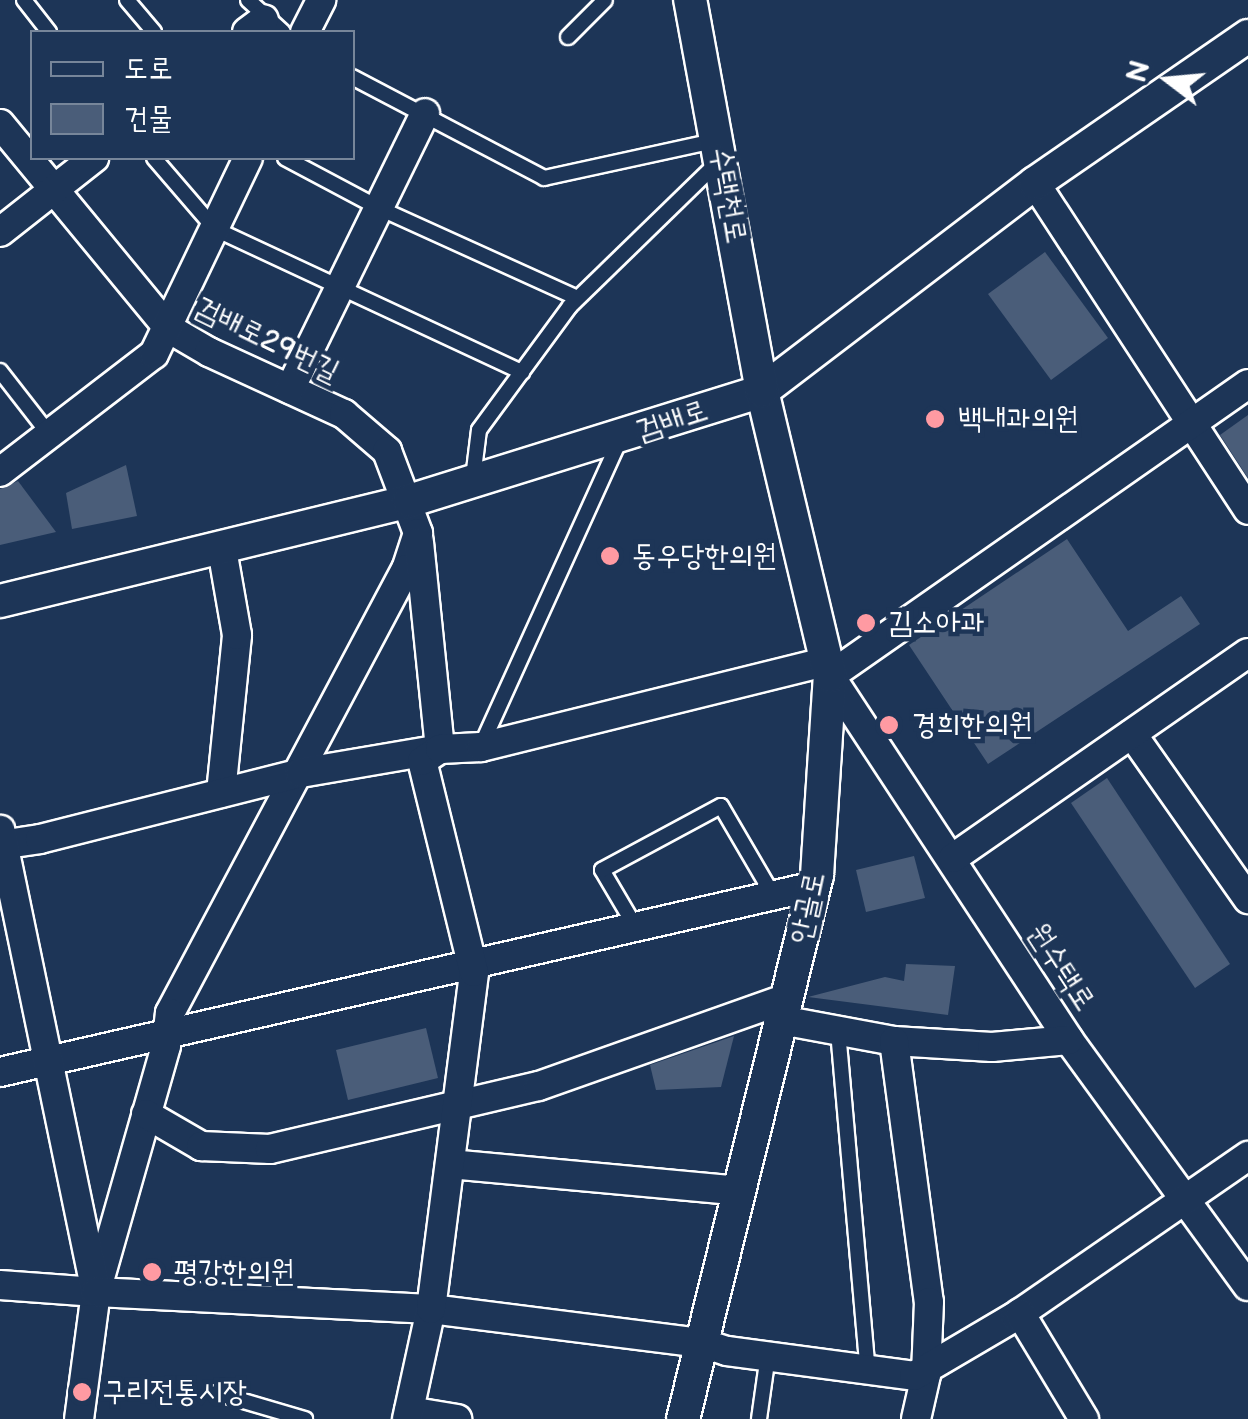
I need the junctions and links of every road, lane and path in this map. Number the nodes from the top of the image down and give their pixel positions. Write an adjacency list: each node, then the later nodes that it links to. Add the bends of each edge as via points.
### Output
1 (24, 0): 6 (lane)
2 (127, 0): 7 (lane)
3 (321, 0): 8 (street)
4 (605, 0): 10 (lane)
5 (690, 0): 14 (street, 수택천로)
6 (47, 30)
7 (152, 30)
8 (306, 30)
9 (1248, 36): 19 (street, 검배로)
10 (568, 38)
11 (355, 78): 12 (lane)
12 (426, 113): 14 (lane, via 544,178); 21 (street)
13 (0, 124): 20 (street, 검배로29번길)
14 (721, 149): 25 (lane); 31 (street, 수택천로)
15 (92, 160): 20 (street)
16 (156, 160): 22 (lane)
17 (247, 160): 22 (street)
18 (289, 160): 21 (lane)
19 (1035, 183): 31 (street, 검배로); 32 (street)
20 (54, 190): 23 (street); 26 (street, 검배로29번길)
21 (379, 208): 24 (street); 25 (lane)
22 (215, 229): 24 (lane); 26 (street)
23 (0, 232)
24 (338, 290): 28 (lane); 30 (street)
25 (578, 298): 28 (lane)
26 (168, 328): 30 (street, 검배로29번길); 33 (street, via 154,354)
27 (0, 371): 33 (lane)
28 (522, 372): 36 (lane, via 479,430)
29 (1248, 384): 32 (street)
30 (290, 389): 37 (street, 검배로29번길, via 344,414 387,451)
31 (762, 391): 34 (street, 검배로); 43 (street, 안골로)
32 (1190, 426): 38 (street); 43 (street)
33 (49, 434): 35 (street)
34 (621, 438): 36 (street, 검배로); 45 (lane)
35 (0, 472)
36 (472, 483): 37 (street, 검배로)
37 (409, 501): 39 (street, 검배로29번길); 40 (street, 검배로)
38 (1248, 510)
39 (418, 534): 46 (street, 검배로29번길); 47 (street)
40 (222, 549): 41 (street, 검배로); 48 (street, via 237,635)
41 (0, 601)
42 (1248, 653): 44 (street)
43 (827, 669): 45 (street); 50 (street, 원수택로); 51 (street, 안골로)
44 (1132, 734): 50 (street); 53 (street)
45 (481, 747): 46 (street)
46 (440, 748): 47 (street); 55 (street, via 422,761)
47 (300, 773): 48 (street); 58 (street, via 170,1014)
48 (221, 792): 49 (street, via 40,839)
49 (1, 839): 61 (street)
50 (953, 858): 59 (street, 원수택로)
51 (814, 886): 52 (street); 56 (street, 안골로)
52 (774, 895): 54 (street); 54 (lane, via 720,806 602,870)
53 (1248, 899)
54 (635, 926): 55 (street)
55 (472, 964): 58 (street); 63 (street)
56 (784, 1009): 57 (street); 63 (street, via 540,1086); 67 (street, 안골로)
57 (838, 1031): 60 (street); 77 (lane)
58 (168, 1036): 61 (street); 64 (street)
59 (1069, 1040): 60 (street, via 992,1047); 68 (street, 원수택로)
60 (894, 1041): 76 (street, via 929,1302)
61 (51, 1059): 62 (street); 71 (street)
62 (0, 1072)
63 (460, 1100): 64 (street, via 270,1149 201,1146); 66 (street)
64 (146, 1114): 71 (street)
65 (1248, 1156): 68 (street)
66 (450, 1164): 67 (street); 72 (street)
67 (740, 1191): 74 (street, 안골로)
68 (1182, 1200): 70 (street, 원수택로); 73 (street)
69 (0, 1285): 71 (street)
70 (1248, 1286)
71 (96, 1292): 72 (street); 80 (street)
72 (431, 1309): 74 (street); 79 (street)
73 (1020, 1313): 76 (street); 86 (street)
74 (702, 1343): 75 (street); 83 (street, 안골로)
75 (768, 1355): 77 (street); 84 (lane)
76 (926, 1368): 77 (street, via 914,1376); 85 (street)
77 (868, 1370)
78 (216, 1393): 81 (lane)
79 (408, 1415): 82 (street)
80 (79, 1419)
81 (305, 1419)
82 (457, 1419)
83 (684, 1419)
84 (759, 1419)
85 (916, 1419)
86 (1084, 1419)

